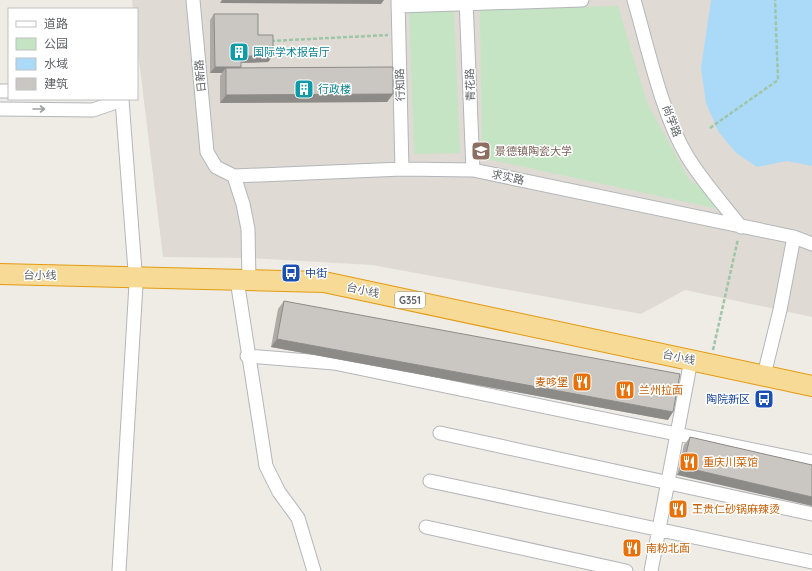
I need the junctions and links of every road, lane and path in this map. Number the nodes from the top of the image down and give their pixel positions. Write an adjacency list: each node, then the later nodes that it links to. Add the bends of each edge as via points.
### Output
1 (193, 0): 13 (street, 日新路)
2 (582, 0): 5 (street)
3 (634, 0): 17 (street, 尚学路, via 660,91 677,136 687,156)
4 (775, 0): 12 (path, via 778,80)
5 (466, 2): 6 (street); 15 (street, 青花路)
6 (398, 3): 7 (street, 行知路)
7 (398, 35): 8 (path); 14 (street, 行知路)
8 (268, 41)
9 (119, 100): 11 (street, one-way to 9, via 93,110)
10 (122, 100): 21 (street)
11 (0, 109)
12 (710, 128)
13 (207, 152): 16 (street, 求实路, via 216,167)
14 (402, 169): 15 (street, 求实路); 16 (street, 求实路)
15 (473, 170): 17 (street, 求实路)
16 (234, 176): 22 (street, via 248,228)
17 (741, 227): 18 (street, 求实路); 24 (path)
18 (794, 237): 19 (street, 求实路); 25 (street)
19 (812, 244)
20 (0, 274): 21 (highway, 台小线 / G351)
21 (136, 277): 22 (highway, 台小线 / G351); 36 (street)
22 (243, 280): 23 (street); 24 (highway, 台小线 / G351, via 324,282)
23 (248, 356): 28 (street, via 334,363); 37 (street, via 266,466 279,492 298,518)
24 (701, 362): 25 (highway, 台小线 / G351); 28 (street)
25 (764, 375): 26 (highway, 台小线 / G351)
26 (812, 386)
27 (440, 433): 31 (street)
28 (677, 434): 29 (street); 31 (street)
29 (812, 462)
30 (430, 481): 34 (street)
31 (668, 482): 32 (street); 34 (street)
32 (812, 514)
33 (426, 527): 38 (street)
34 (659, 530): 35 (street); 39 (street)
35 (812, 562)
36 (119, 571)
37 (314, 571)
38 (626, 571)
39 (651, 571)

